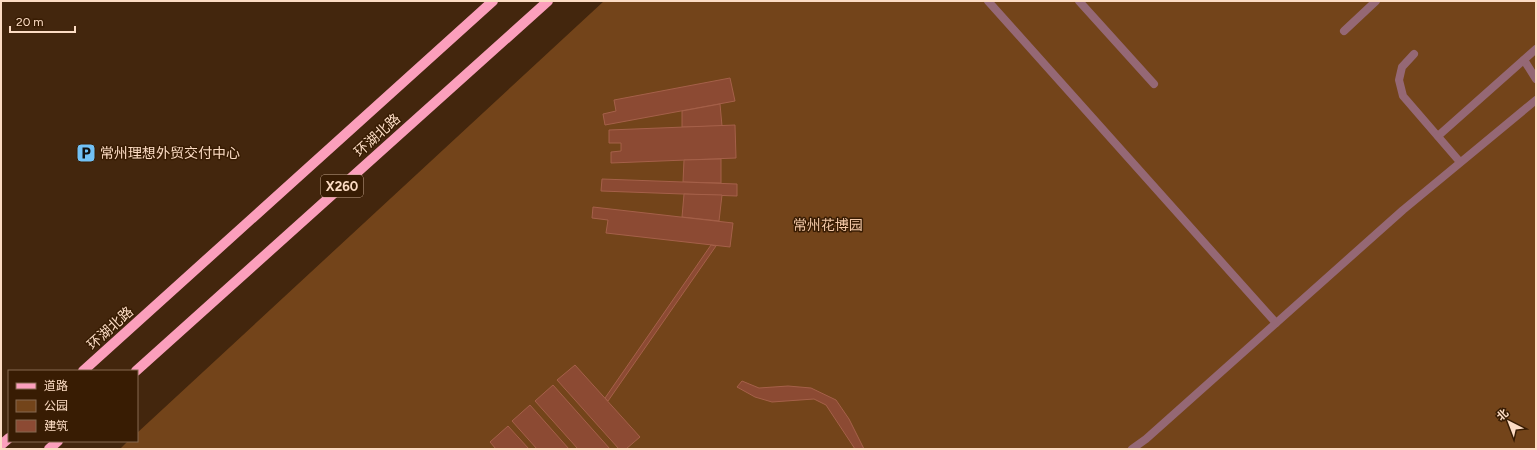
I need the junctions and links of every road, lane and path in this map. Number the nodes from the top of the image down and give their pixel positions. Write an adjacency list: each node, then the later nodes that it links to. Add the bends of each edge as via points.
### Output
1 (493, 1): 16 (main road, 环湖北路 / X260)
2 (548, 1): 17 (main road, 环湖北路 / X260)
3 (988, 1): 15 (lane)
4 (1079, 1): 11 (lane)
5 (1376, 1): 6 (lane)
6 (1344, 31)
7 (1536, 50): 9 (lane)
8 (1414, 54): 13 (lane, via 1402,67 1399,80 1403,96)
9 (1524, 60): 10 (lane); 13 (lane)
10 (1536, 79)
11 (1154, 84)
12 (1536, 100): 14 (lane)
13 (1438, 136): 14 (lane)
14 (1460, 162): 15 (lane)
15 (1276, 323): 20 (lane)
16 (84, 370)
17 (137, 370)
18 (57, 442): 19 (main road)
19 (49, 449)
20 (1132, 449)

